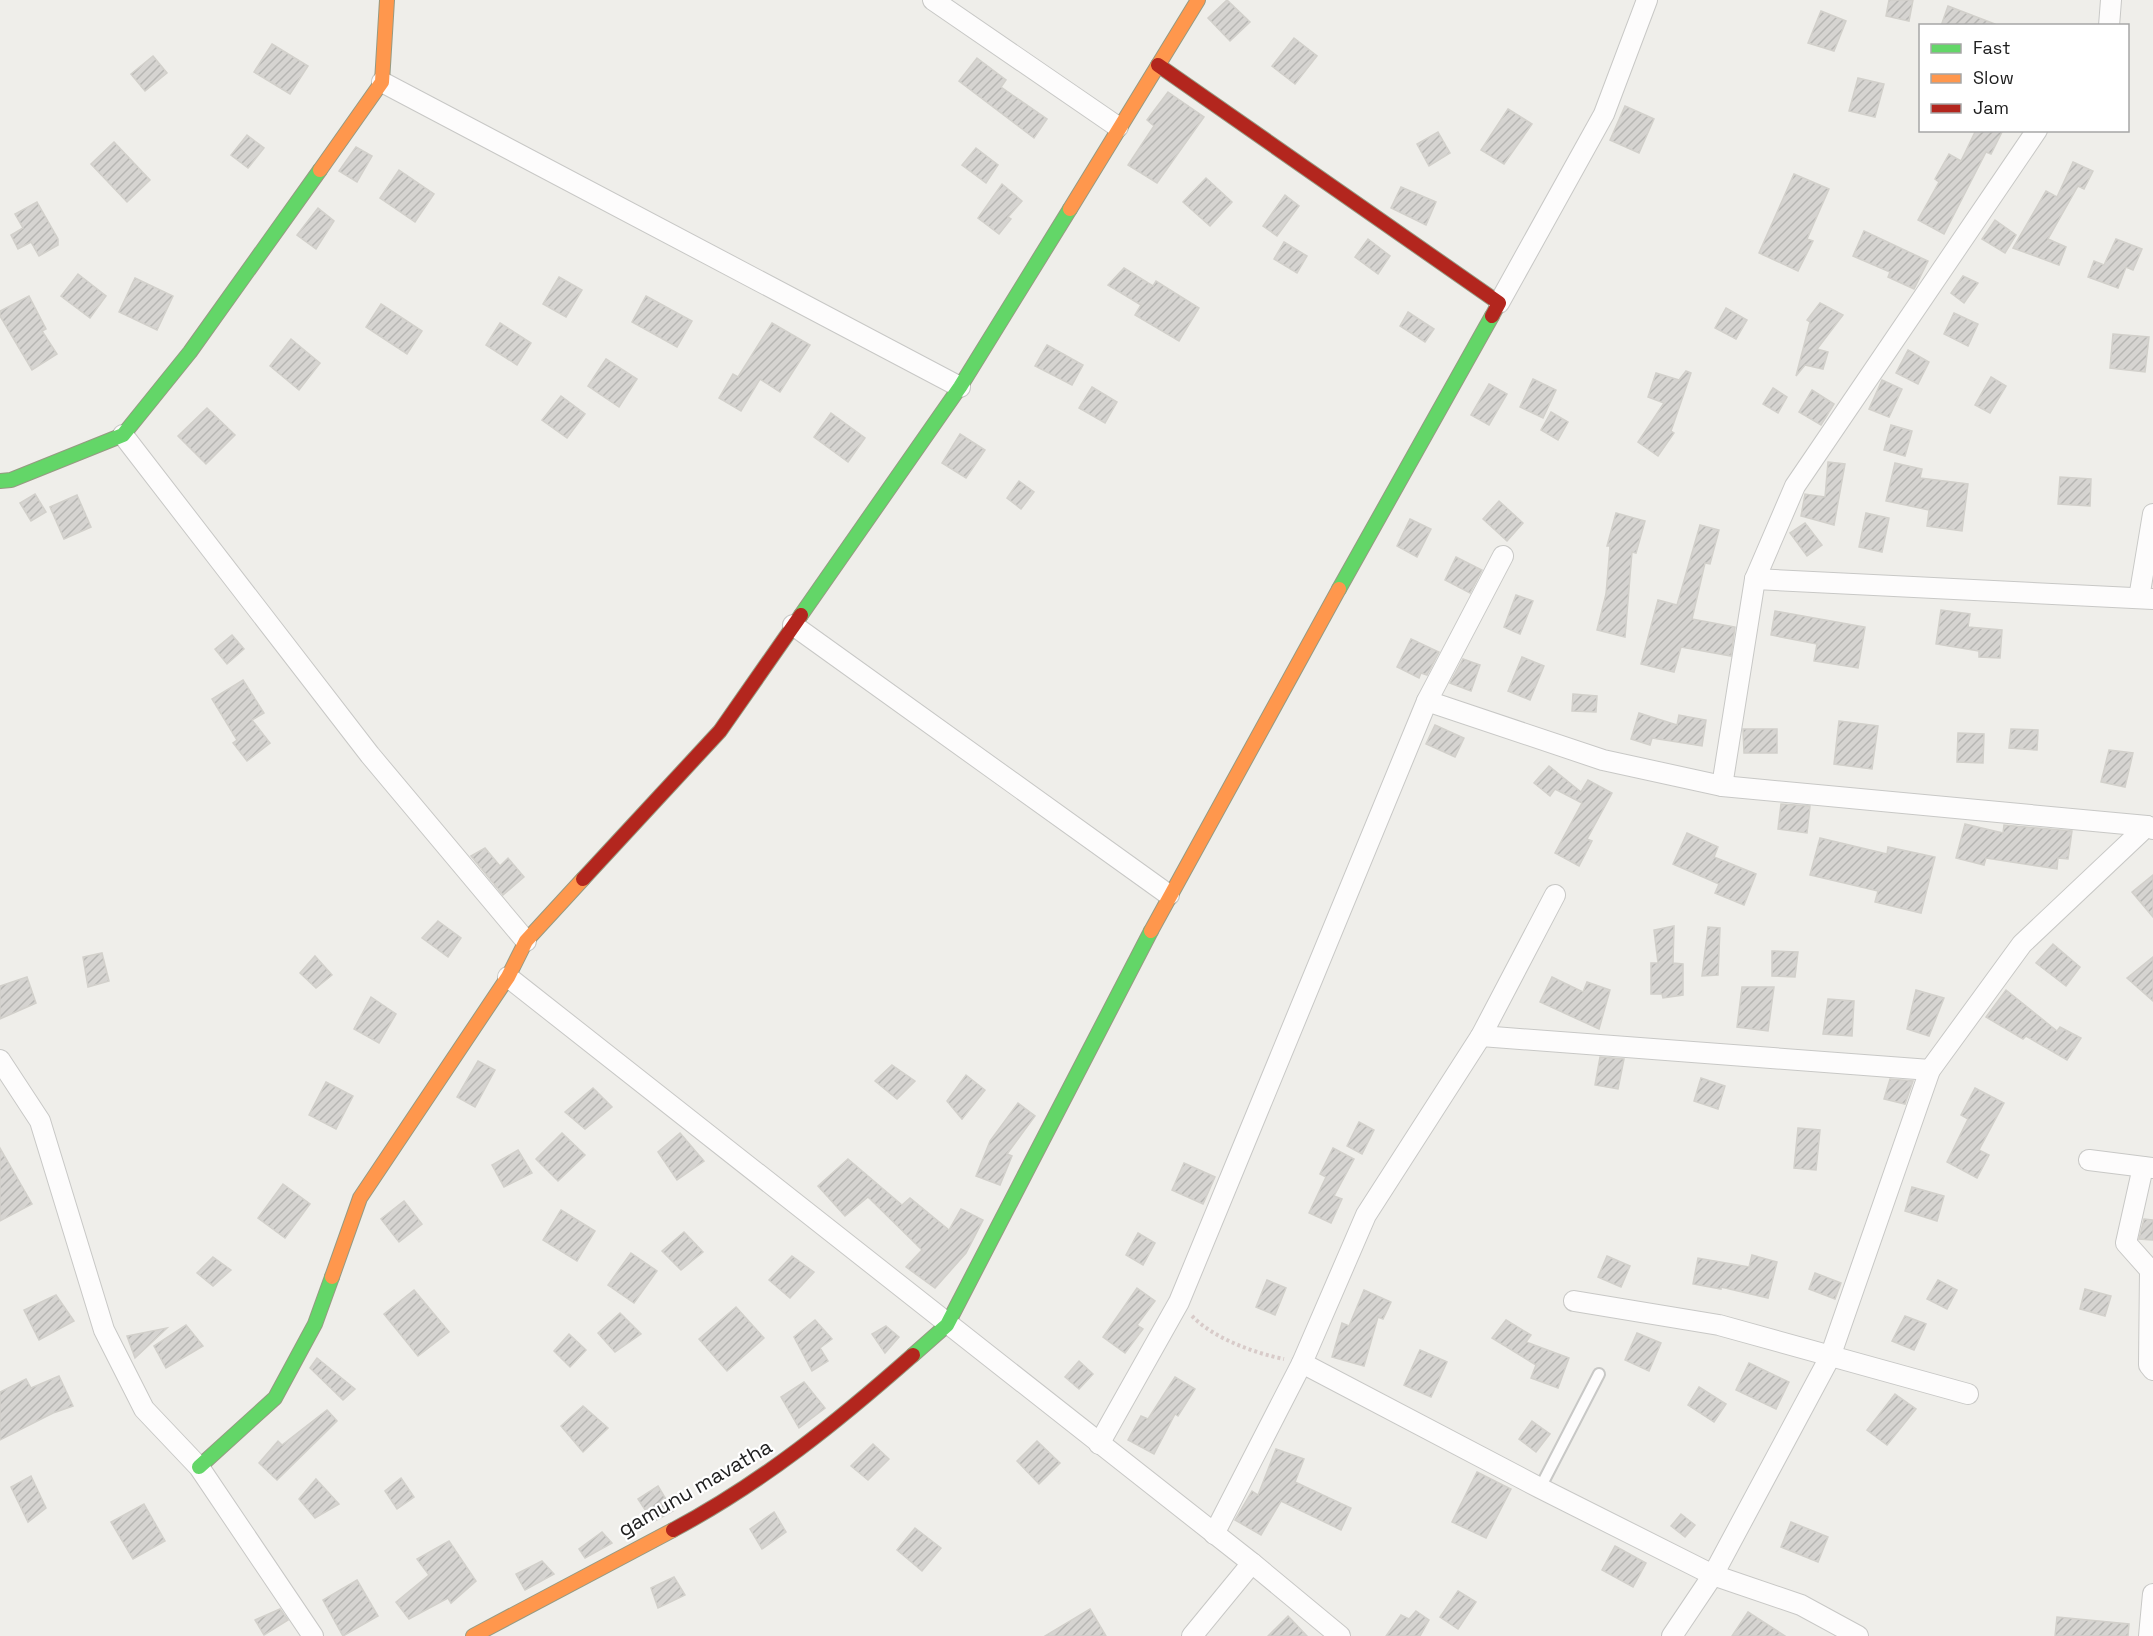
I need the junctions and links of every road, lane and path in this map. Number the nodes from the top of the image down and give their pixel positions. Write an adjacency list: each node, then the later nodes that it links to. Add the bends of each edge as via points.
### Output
1 (387, 0): 8 (street)
2 (933, 0): 9 (street)
3 (1198, 0): 7 (street)
4 (1647, 0): 11 (street, via 1604,114)
5 (2111, 0): 6 (street)
6 (2109, 24)
7 (1158, 64): 9 (street); 11 (street)
8 (382, 82): 12 (street); 13 (street, via 190,352)
9 (1118, 127): 12 (street)
10 (2036, 132): 17 (street, via 1795,486)
11 (1498, 303): 23 (street)
12 (960, 387): 19 (street)
13 (123, 435): 14 (street); 25 (street, via 370,755)
14 (0, 481)
15 (2153, 514): 18 (street)
16 (1503, 556): 20 (street)
17 (1755, 579): 18 (street); 21 (street)
18 (2146, 598)
19 (793, 625): 23 (street); 25 (street, via 720,730)
20 (1427, 701): 21 (street, via 1603,760); 32 (street)
21 (1722, 786): 22 (street)
22 (2150, 827): 29 (street, via 2022,944)
23 (1169, 895): 34 (street)
24 (1555, 895): 27 (street)
25 (526, 941): 26 (street)
26 (508, 977): 34 (street); 41 (street, via 360,1198 315,1324 275,1398)
27 (1482, 1036): 29 (street); 36 (street, via 1366,1215)
28 (0, 1060): 41 (street, via 40,1121 104,1330 144,1409)
29 (1930, 1070): 35 (street)
30 (2089, 1160): 31 (street)
31 (2148, 1167): 37 (street, via 2126,1243 2150,1270 2149,1365)
32 (1179, 1302): 36 (path, via 1199,1323 1238,1344); 40 (street)
33 (1574, 1302): 35 (street, via 1719,1325)
34 (947, 1325): 40 (street); 48 (street, gamunu mavatha, via 859,1403 767,1475 686,1523)
35 (1830, 1357): 39 (street); 45 (street)
36 (1302, 1363): 42 (street); 43 (street)
37 (2153, 1370)
38 (1599, 1374): 42 (lane)
39 (1968, 1394)
40 (1099, 1444): 43 (street)
41 (199, 1467): 47 (street)
42 (1540, 1488): 45 (street)
43 (1214, 1534): 44 (street)
44 (1252, 1563): 49 (street); 50 (street)
45 (1713, 1575): 51 (street); 52 (street, via 1801,1605)
46 (2153, 1594): 53 (street)
47 (306, 1634)
48 (473, 1636)
49 (1192, 1636)
50 (1340, 1636)
51 (1672, 1636)
52 (1858, 1636)
53 (2148, 1636)

